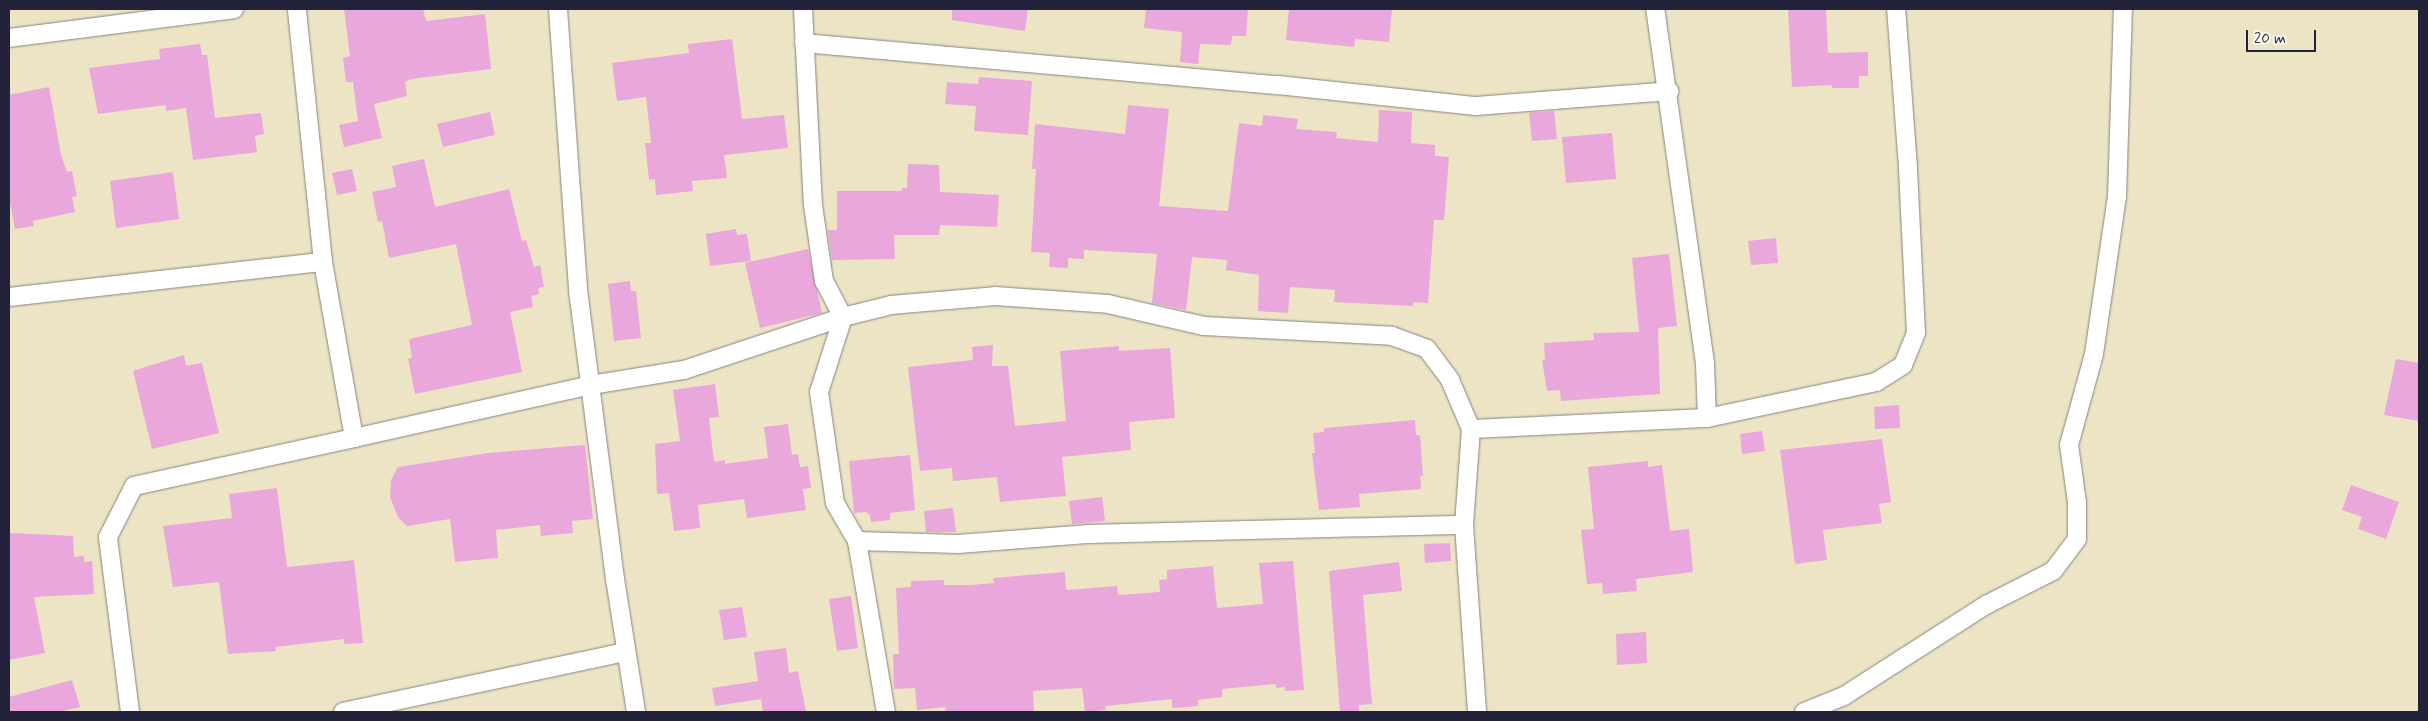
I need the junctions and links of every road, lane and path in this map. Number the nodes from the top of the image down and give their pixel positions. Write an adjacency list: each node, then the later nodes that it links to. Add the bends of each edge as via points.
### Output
1 (234, 9): 8 (street)
2 (297, 9): 11 (street)
3 (558, 9): 14 (street, via 578,290)
4 (803, 9): 9 (street)
5 (1656, 9): 10 (street)
6 (1896, 9): 15 (street, via 1916,333 1903,365 1876,382)
7 (2123, 9): 26 (street, via 2117,197 2094,354 2069,445 2077,502 2077,539 2053,571 1986,605 1844,696)
8 (9, 38)
9 (804, 44): 10 (street, via 1278,85 1476,106); 13 (street, via 813,205 824,281)
10 (1669, 91): 15 (street, via 1705,363)
11 (323, 262): 12 (street); 17 (street)
12 (9, 297)
13 (842, 317): 14 (street, via 684,370); 16 (street, via 891,305 995,296 1108,304 1204,326 1392,336 1427,348 1450,380); 19 (street, via 819,392 835,503)
14 (591, 385): 17 (street); 20 (street)
15 (1707, 418): 16 (street)
16 (1471, 429): 18 (street)
17 (354, 438): 21 (street, via 134,486 108,536)
18 (1464, 525): 19 (street, via 1087,534 958,544); 25 (street)
19 (857, 541): 24 (street)
20 (626, 652): 22 (street); 23 (street)
21 (130, 712)
22 (343, 712)
23 (636, 712)
24 (886, 712)
25 (1477, 712)
26 (1804, 712)

